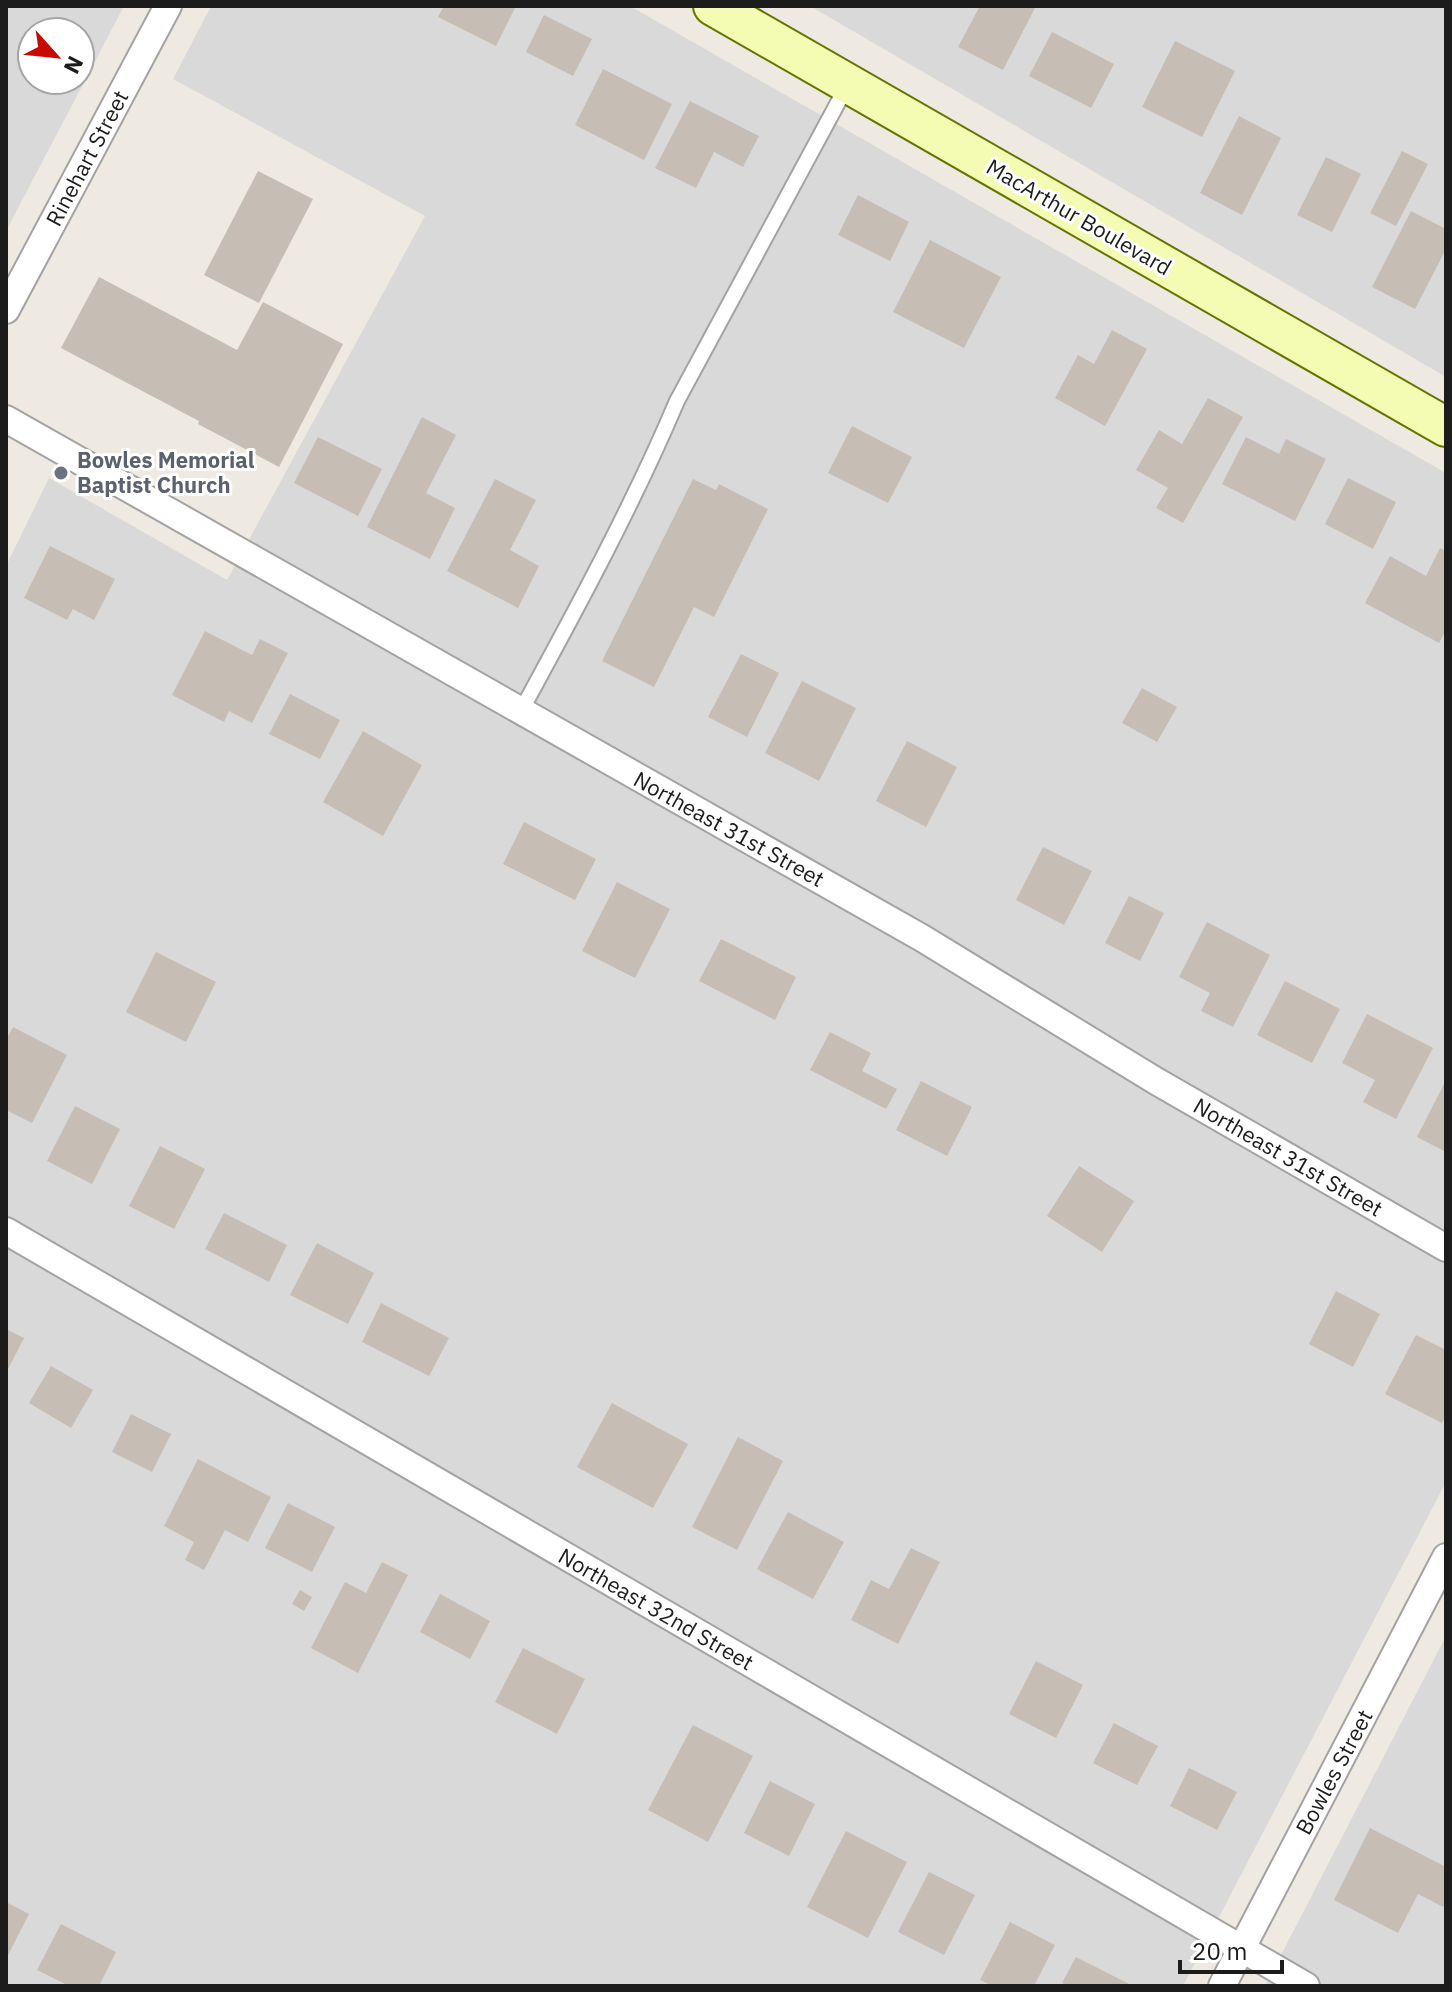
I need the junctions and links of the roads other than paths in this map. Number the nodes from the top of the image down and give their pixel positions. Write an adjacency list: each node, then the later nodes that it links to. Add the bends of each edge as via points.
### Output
1 (168, 6): 4 (street, Rinehart Street)
2 (713, 6): 3 (main road, MacArthur Boulevard)
3 (848, 84): 6 (main road, MacArthur Boulevard); 7 (lane, via 677,401)
4 (6, 310)
5 (6, 419): 7 (street, Northeast 31st Street)
6 (1446, 427)
7 (521, 711): 9 (street, Northeast 31st Street, via 922,938)
8 (6, 1231): 11 (street, Northeast 32nd Street)
9 (1446, 1248)
10 (1446, 1557): 11 (street, Bowles Street)
11 (1241, 1949): 12 (street, Bowles Street); 13 (street, Northeast 32nd Street)
12 (1222, 1986)
13 (1306, 1986)

